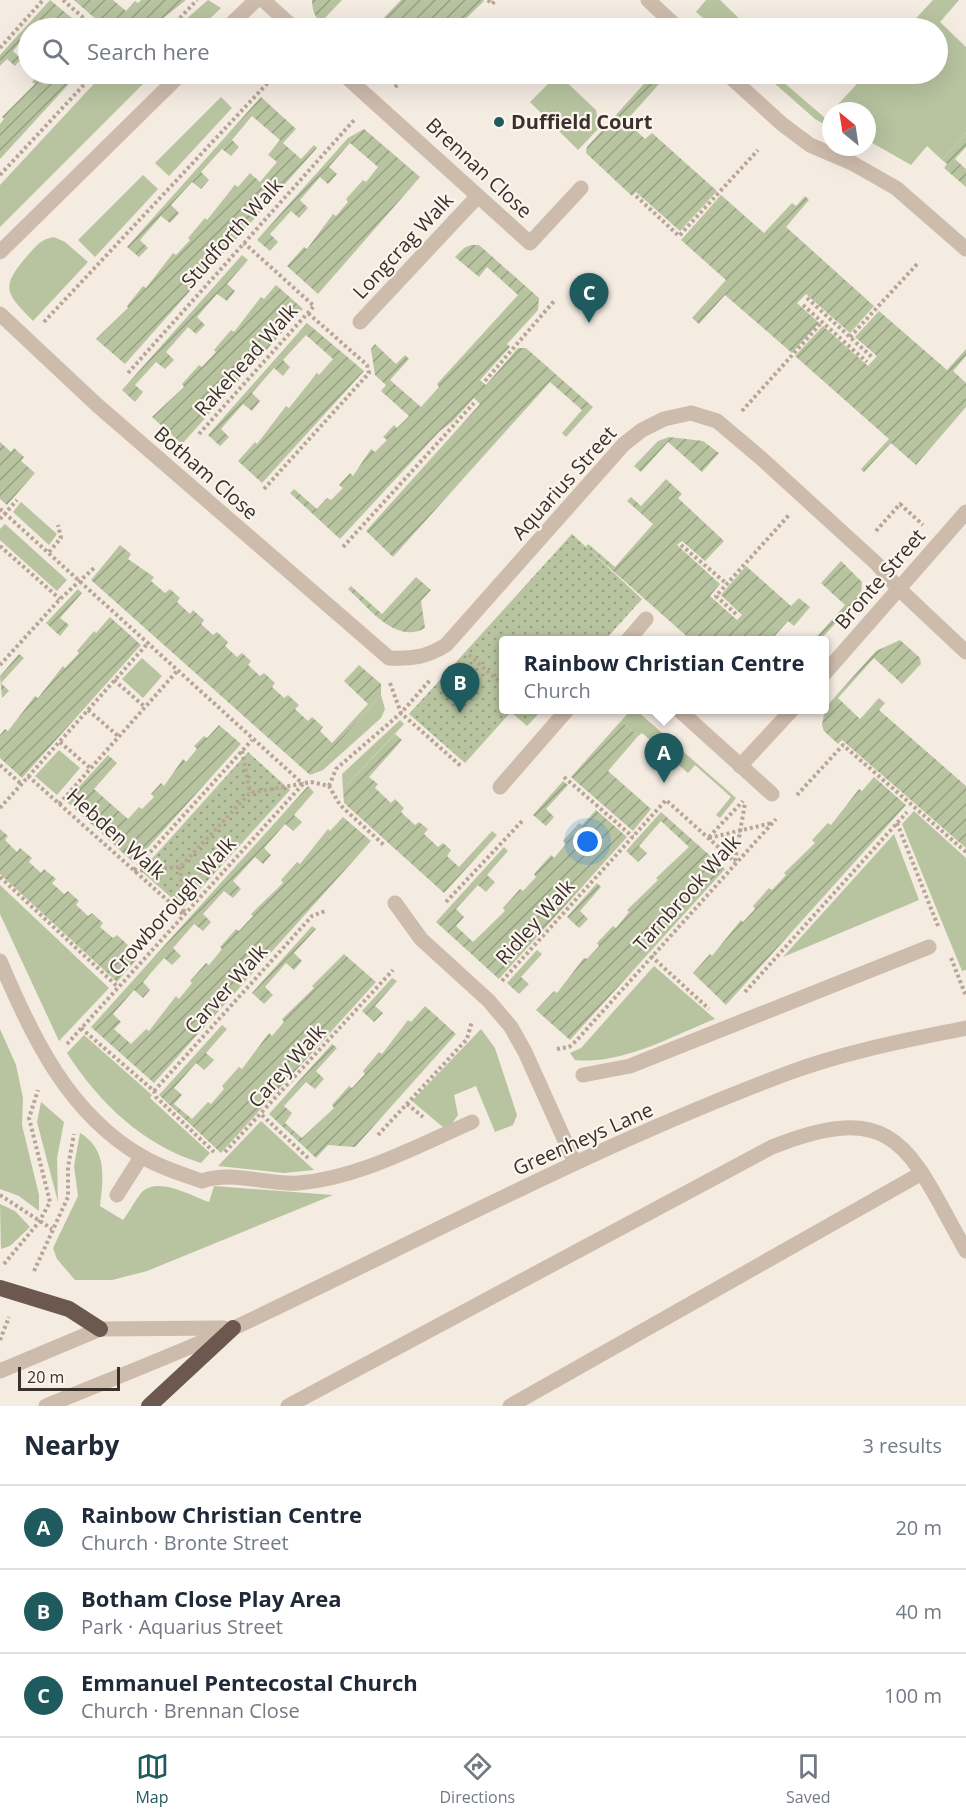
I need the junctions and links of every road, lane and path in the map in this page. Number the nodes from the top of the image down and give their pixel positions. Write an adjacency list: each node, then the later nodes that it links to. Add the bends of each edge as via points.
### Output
1 (43, 0): 9 (path)
2 (63, 0): 10 (path)
3 (197, 0): 11 (path)
4 (256, 0): 12 (street)
5 (263, 0): 13 (street)
6 (488, 0): 7 (path, via 492,4)
7 (496, 0)
8 (648, 0): 14 (street)
9 (27, 18)
10 (84, 18)
11 (180, 18)
12 (237, 18)
13 (283, 18)
14 (667, 18)
15 (18, 28): 16 (path)
16 (0, 48)
17 (85, 84): 26 (path)
18 (171, 84): 32 (street)
19 (267, 84): 41 (path)
20 (354, 84): 29 (street, Brennan Close)
21 (398, 84): 23 (path)
22 (739, 84): 31 (street, via 810,145 896,188)
23 (388, 94)
24 (360, 114): 30 (path, Studforth Walk)
25 (758, 150): 28 (path, via 680,236)
26 (0, 175)
27 (581, 188): 29 (street, Brennan Close, via 530,243)
28 (636, 196)
29 (477, 197): 39 (street, Longcrag Walk)
30 (244, 243): 37 (path, Rakehead Walk, via 314,306); 45 (path, Studforth Walk)
31 (966, 249)
32 (0, 252)
33 (918, 263): 42 (path)
34 (807, 298): 42 (path)
35 (555, 300): 46 (path)
36 (803, 304): 40 (path)
37 (308, 313): 49 (path, Rakehead Walk); 50 (path, via 367,365 369,373)
38 (0, 314): 75 (street, Botham Close, via 97,405)
39 (360, 322)
40 (822, 322): 44 (path); 48 (path)
41 (40, 327)
42 (850, 338): 43 (path)
43 (873, 358)
44 (867, 362)
45 (128, 373)
46 (485, 381)
47 (474, 403): 62 (path)
48 (739, 414)
49 (200, 434)
50 (264, 489)
51 (17, 500): 55 (path)
52 (0, 509): 55 (path)
53 (792, 512): 66 (path)
54 (966, 512): 67 (street, Bronte Street)
55 (5, 513): 56 (path); 63 (path)
56 (0, 519)
57 (58, 525): 63 (path, via 61,538)
58 (927, 528): 59 (path, via 900,504)
59 (873, 533)
60 (681, 545): 66 (path)
61 (0, 546): 68 (path)
62 (343, 547)
63 (48, 552): 65 (path)
64 (94, 568): 65 (path)
65 (80, 580): 68 (path); 72 (path)
66 (727, 584): 69 (path, via 716,596)
67 (899, 589): 74 (street, Aquarius Street); 75 (street, Aquarius Street, via 870,557 724,425 691,412 664,419 624,444 446,645 414,659); 77 (street, Bronte Street)
68 (60, 599): 76 (path)
69 (736, 614)
70 (646, 619): 71 (street)
71 (631, 636)
72 (149, 642): 78 (path); 81 (path)
73 (475, 647): 82 (path, via 469,655)
74 (966, 652)
75 (389, 658)
76 (0, 665)
77 (829, 668)
78 (178, 670): 83 (path); 90 (path)
79 (435, 675): 85 (path)
80 (387, 676): 85 (path)
81 (114, 680): 83 (path); 84 (path)
82 (499, 682)
83 (145, 706): 89 (path)
84 (88, 710): 89 (path); 91 (path)
85 (401, 713): 95 (path); 101 (path, via 336,769)
86 (564, 714): 102 (street)
87 (683, 714): 94 (street)
88 (788, 714): 94 (street)
89 (118, 736): 96 (path)
90 (252, 740): 92 (path); 100 (path)
91 (60, 742): 96 (path); 97 (path)
92 (242, 751): 103 (path); 120 (path)
93 (0, 765): 99 (path)
94 (740, 766): 104 (street)
95 (462, 767)
96 (90, 768): 106 (path)
97 (28, 776): 99 (path); 106 (path, Hebden Walk)
98 (564, 777): 114 (path)
99 (21, 784): 107 (path)
100 (303, 784): 101 (path); 103 (path); 125 (path, Crowborough Walk)
101 (329, 786): 116 (path, via 340,805)
102 (500, 787)
103 (250, 793): 119 (path)
104 (772, 794)
105 (794, 799): 117 (path, via 843,745)
106 (59, 804): 120 (path, Hebden Walk)
107 (0, 808)
108 (907, 812): 112 (path)
109 (780, 814): 111 (path, Tarnbrook Walk)
110 (524, 819): 122 (path)
111 (772, 822): 113 (path); 118 (path, Tarnbrook Walk)
112 (897, 823): 126 (path); 134 (path)
113 (741, 830): 115 (path); 115 (path, via 746,798); 118 (path)
114 (633, 837): 115 (path, Ridley Walk, via 666,800); 132 (path, Ridley Walk)
115 (709, 838): 118 (path)
116 (385, 846)
117 (966, 852)
118 (735, 862): 129 (path, Tarnbrook Walk)
119 (180, 867): 120 (path); 125 (path)
120 (134, 871): 125 (path, Hebden Walk)
121 (0, 877): 133 (path)
122 (446, 902)
123 (395, 903): 151 (street, via 421,939 489,1001 511,1027)
124 (325, 911): 144 (path, Carver Walk, via 312,916)
125 (184, 915): 133 (path, Crowborough Walk)
126 (940, 930)
127 (929, 947): 142 (street, via 630,1066)
128 (948, 950): 135 (path)
129 (651, 956): 136 (path); 141 (path, Tarnbrook Walk, via 576,1041)
130 (0, 961): 145 (street, via 51,1067)
131 (393, 970): 146 (path, Carey Walk)
132 (500, 984)
133 (118, 987): 138 (path, Crowborough Walk)
134 (743, 995)
135 (966, 996)
136 (712, 1012)
137 (472, 1021): 148 (path, via 467,1039)
138 (81, 1028): 140 (path, Crowborough Walk); 144 (path)
139 (966, 1028): 151 (street, Greenheys Lane, via 854,1053 793,1072)
140 (62, 1049)
141 (556, 1049)
142 (583, 1075)
143 (38, 1090): 155 (path, via 29,1118 50,1202)
144 (154, 1091): 146 (path, Carey Walk, via 220,1158)
145 (83, 1111): 149 (street); 156 (path, via 72,1138 68,1197)
146 (262, 1115): 150 (path)
147 (472, 1122): 149 (street, via 361,1169 296,1183 216,1176 202,1181)
148 (371, 1142)
149 (141, 1156): 154 (street)
150 (310, 1160)
151 (575, 1163): 163 (street, Greenheys Lane)
152 (922, 1173): 157 (street); 169 (street, via 907,1152 879,1133 858,1127 809,1132 772,1147); 170 (street)
153 (0, 1195): 155 (path)
154 (117, 1195)
155 (39, 1222): 156 (path); 159 (path)
156 (52, 1229): 160 (path)
157 (962, 1235): 158 (street)
158 (966, 1251)
159 (0, 1269)
160 (31, 1277)
161 (0, 1288): 164 (highway, via 69,1309)
162 (10, 1314): 165 (path)
163 (233, 1328): 164 (street, Greenheys Lane); 167 (street, Greenheys Lane); 168 (highway)
164 (100, 1329): 166 (street, Greenheys Lane)
165 (0, 1340)
166 (0, 1371)
167 (46, 1406)
168 (149, 1406)
169 (288, 1406)
170 (510, 1406)

